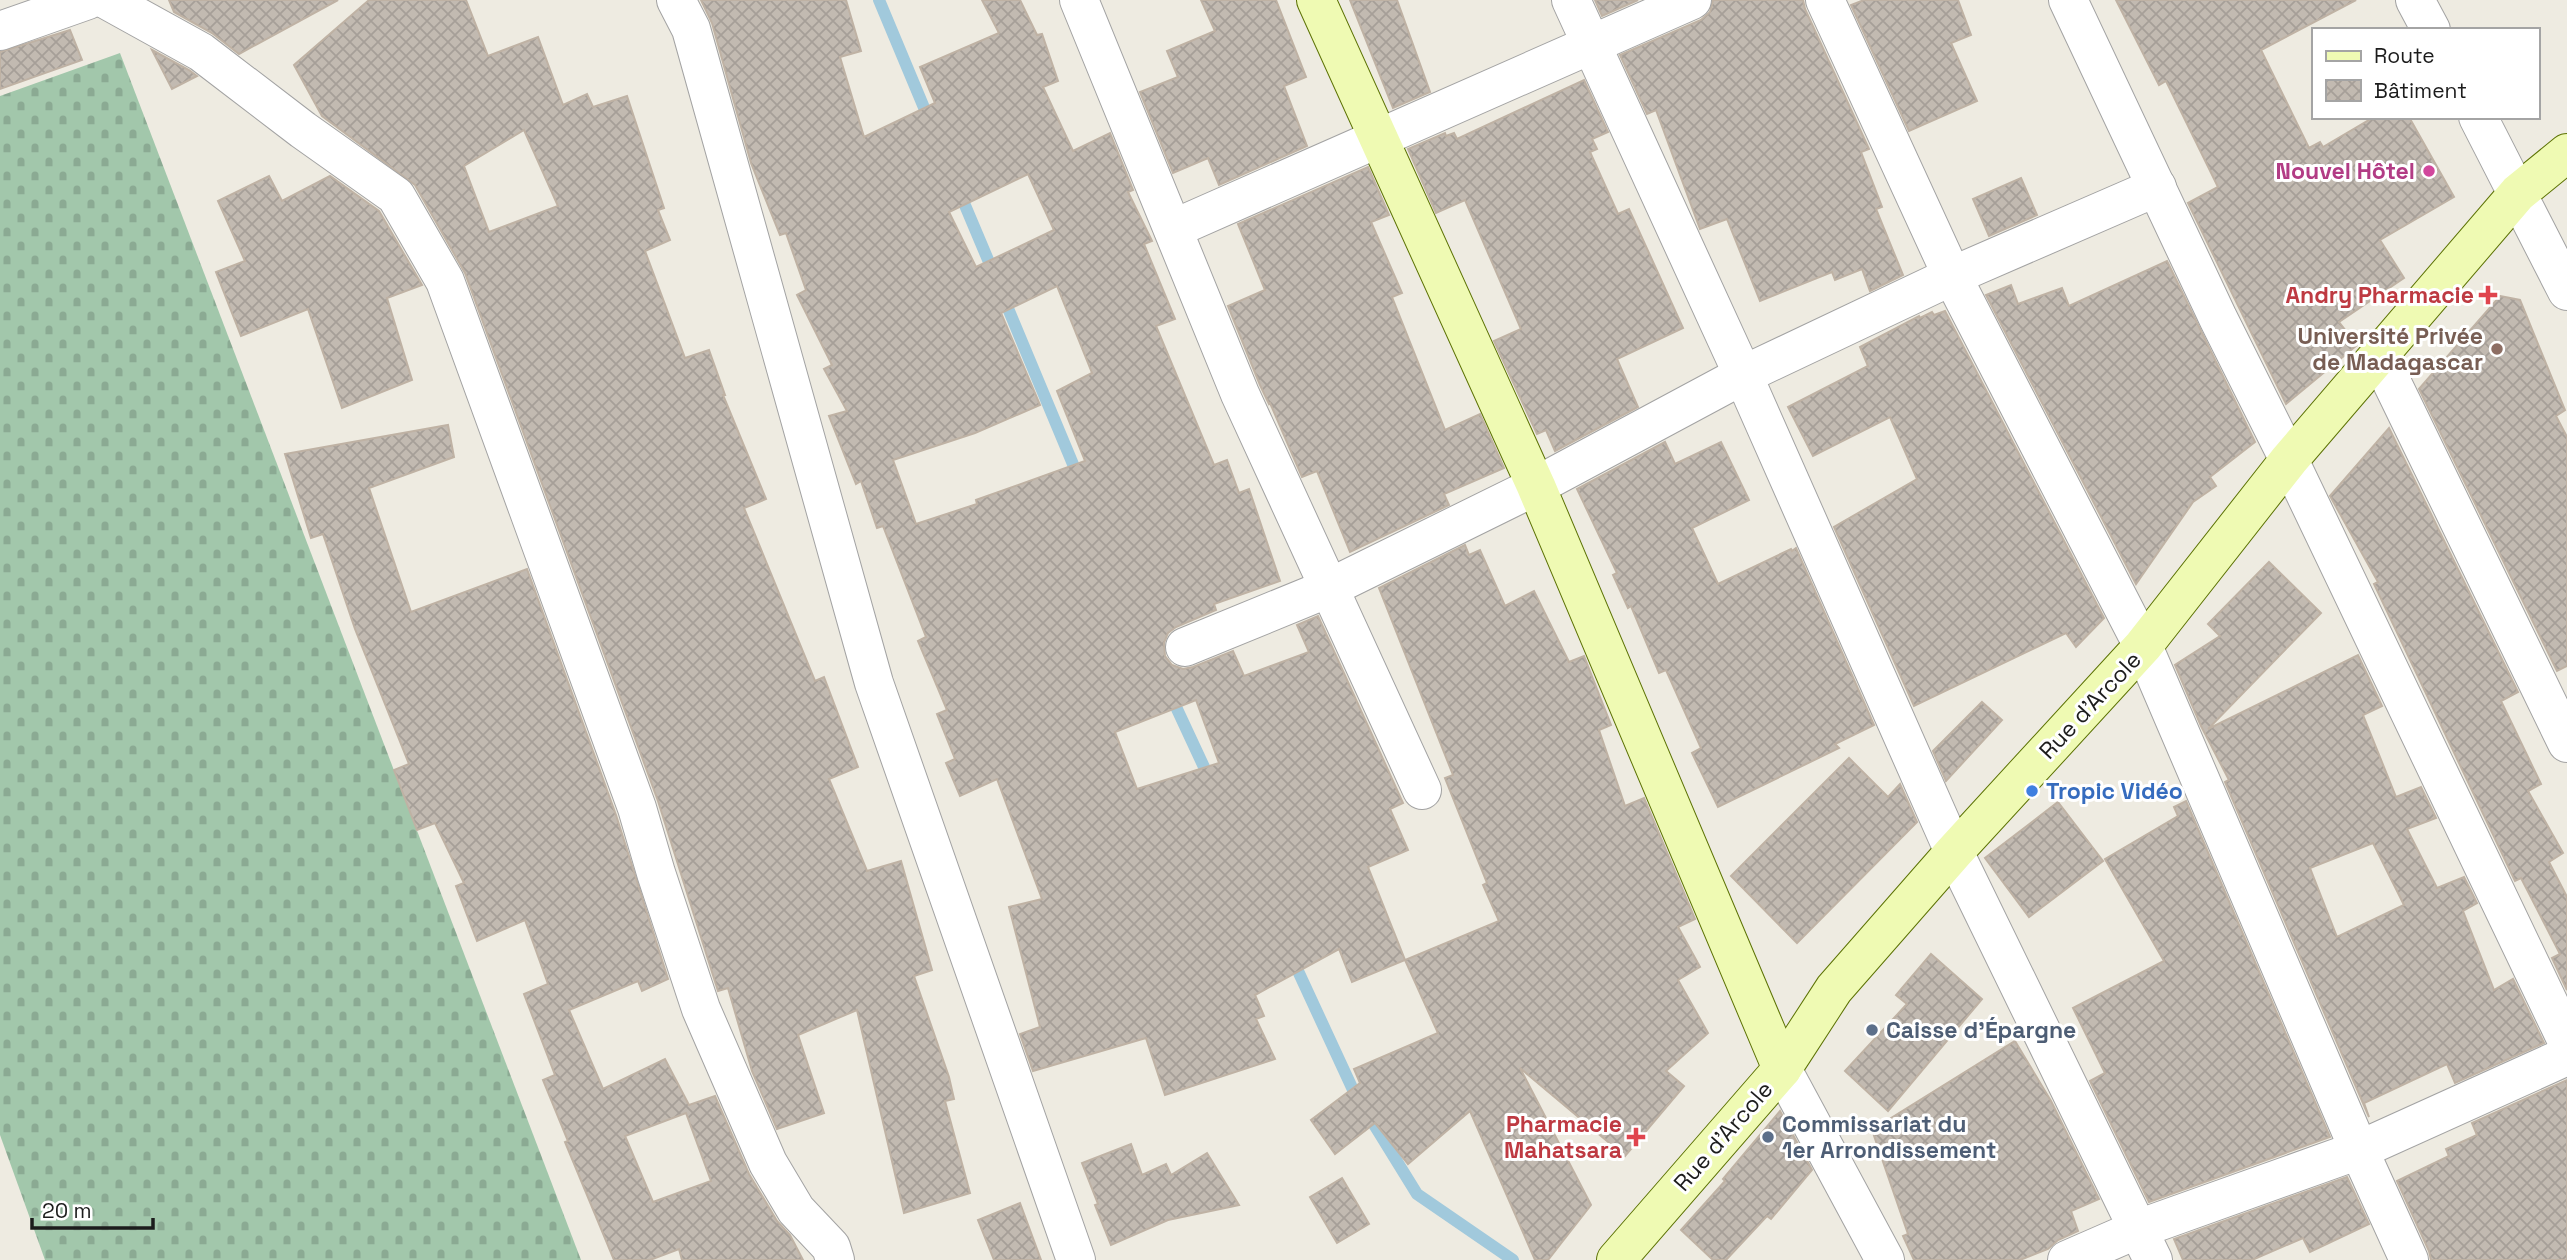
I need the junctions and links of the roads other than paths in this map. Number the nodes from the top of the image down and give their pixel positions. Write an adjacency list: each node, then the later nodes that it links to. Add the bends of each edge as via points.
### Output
1 (88, 0): 12 (street)
2 (107, 0): 38 (street, via 201,52 396,195 445,281 637,808 701,1009 768,1163 796,1210 831,1247)
3 (676, 0): 39 (street, via 691,29 874,683)
4 (1079, 0): 19 (street)
5 (1316, 0): 15 (street)
6 (1571, 0): 13 (street)
7 (1692, 0): 13 (street)
8 (1825, 0): 20 (street)
9 (2068, 0): 17 (street)
10 (2415, 0): 11 (street)
11 (2430, 28)
12 (0, 32)
13 (1591, 44): 15 (street); 23 (street)
14 (2479, 119): 18 (street)
15 (1379, 139): 19 (street); 25 (street)
16 (2567, 153): 18 (street, Rue d'Arcole)
17 (2157, 187): 20 (street); 24 (street)
18 (2518, 193): 21 (street); 22 (street, Rue d'Arcole)
19 (1173, 229): 26 (street, via 1240,394)
20 (1952, 276): 23 (street); 27 (street)
21 (2567, 291)
22 (2379, 356): 24 (street, Rue d'Arcole); 29 (street)
23 (1743, 375): 25 (street); 31 (street)
24 (2289, 460): 27 (street, Rue d'Arcole); 32 (street)
25 (1536, 486): 26 (street); 34 (street)
26 (1329, 588): 28 (street); 30 (street)
27 (2143, 646): 31 (street, Rue d'Arcole); 35 (street)
28 (1185, 647)
29 (2567, 743)
30 (1422, 790)
31 (1954, 852): 34 (street, Rue d'Arcole, via 1834,989); 36 (street)
32 (2567, 1041)
33 (2567, 1056): 35 (street)
34 (1782, 1069): 37 (street, Rue d'Arcole); 40 (street)
35 (2358, 1150): 36 (street); 42 (street)
36 (2146, 1244): 41 (street)
37 (1628, 1255)
38 (835, 1260)
39 (1076, 1260)
40 (1885, 1260)
41 (2067, 1260)
42 (2409, 1260)

